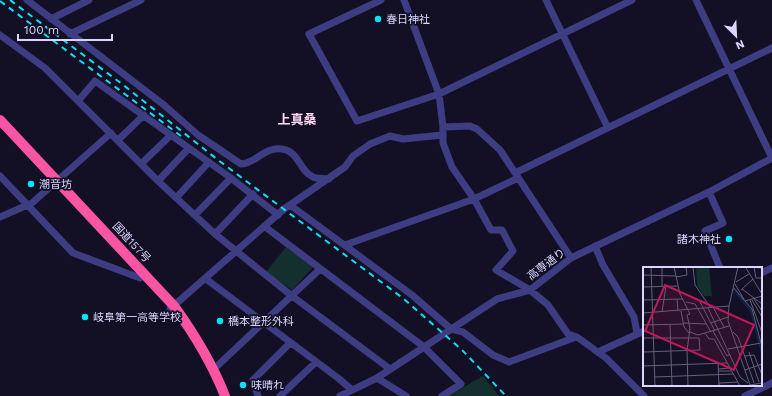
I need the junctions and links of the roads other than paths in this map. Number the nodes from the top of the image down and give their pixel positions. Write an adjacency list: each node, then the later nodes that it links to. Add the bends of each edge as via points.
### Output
1 (89, 0): 9 (street)
2 (381, 0): 15 (street, via 309,34 357,120)
3 (404, 0): 15 (street)
4 (546, 0): 10 (street)
5 (632, 0): 10 (street)
6 (696, 0): 14 (street)
7 (31, 1): 9 (street)
8 (137, 1): 11 (street)
9 (51, 19): 11 (street)
10 (562, 33): 15 (street); 20 (street)
11 (70, 34): 32 (street, via 164,105 198,136 241,164 246,164 267,151 280,148 292,151 314,178)
12 (0, 35): 16 (street, via 45,68)
13 (772, 48): 14 (street)
14 (730, 68): 20 (street); 26 (street)
15 (439, 94): 21 (street)
16 (78, 101): 17 (street, via 96,81); 22 (street)
17 (144, 115): 23 (street); 24 (street)
18 (0, 120): 34 (highway, 国道157号)
19 (0, 128): 34 (highway, 国道157号)
20 (608, 128): 29 (street)
21 (443, 131): 29 (street, via 470,126 477,129 500,150); 32 (street, via 403,139 390,136 381,139 353,156 345,167); 38 (street, via 443,143 452,167)
22 (111, 133): 24 (street); 34 (street)
23 (171, 135): 25 (street); 28 (street)
24 (118, 140): 28 (street)
25 (189, 148): 27 (street); 33 (street)
26 (772, 158): 35 (street, 高専通り)
27 (209, 162): 31 (street); 37 (street)
28 (141, 164): 33 (street)
29 (516, 175): 38 (street); 49 (street)
30 (0, 176): 40 (street)
31 (231, 178): 36 (street); 41 (street)
32 (329, 179): 39 (street)
33 (158, 181): 37 (street)
34 (55, 183): 40 (street); 54 (highway, 国道157号); 58 (highway, 国道157号)
35 (709, 192): 47 (street, 高専通り); 50 (street, via 723,223 705,231)
36 (253, 194): 42 (street); 45 (street)
37 (176, 198): 41 (street)
38 (474, 199): 46 (street); 56 (street, via 491,230 502,230 513,251 496,270)
39 (290, 205): 42 (street); 46 (street)
40 (27, 206): 43 (street); 54 (street, via 73,253)
41 (194, 215): 45 (street)
42 (278, 215): 44 (street)
43 (0, 217)
44 (264, 226): 48 (street); 52 (street)
45 (215, 234): 48 (street)
46 (345, 246): 60 (street, via 412,295)
47 (595, 246): 49 (street, 高専通り); 61 (street)
48 (235, 251): 55 (street); 57 (street)
49 (571, 258): 56 (street, 高専通り)
50 (720, 267)
51 (772, 268): 53 (street)
52 (320, 269): 57 (street); 64 (street)
53 (762, 273)
54 (140, 278): 58 (highway, 国道157号)
55 (206, 279): 58 (street); 59 (street)
56 (530, 290): 60 (street, 高専通り, via 496,299); 62 (street, via 548,305 568,334)
57 (292, 296): 59 (street); 68 (street)
58 (172, 308): 67 (highway, 国道157号, via 196,335); 74 (highway, 国道157号, via 208,370)
59 (263, 322): 63 (street); 67 (street)
60 (451, 329): 62 (street, via 463,332 493,354 509,362); 64 (street, 高専通り)
61 (640, 332): 65 (street)
62 (576, 337): 65 (street)
63 (290, 343): 66 (street); 76 (street, via 253,380)
64 (424, 347): 68 (street, 高専通り); 80 (street, via 461,384)
65 (598, 352): 81 (street)
66 (316, 362): 73 (street); 77 (street)
67 (214, 369): 75 (highway, 国道157号)
68 (390, 369): 69 (street, 高専通り)
69 (377, 378): 73 (street, 高専通り); 79 (street)
70 (772, 383): 71 (street)
71 (762, 386)
72 (757, 387): 82 (street)
73 (352, 390): 78 (street, 高専通り)
74 (218, 396)
75 (225, 396)
76 (258, 396)
77 (280, 396)
78 (340, 396)
79 (406, 396)
80 (442, 396)
81 (644, 396)
82 (745, 396)

